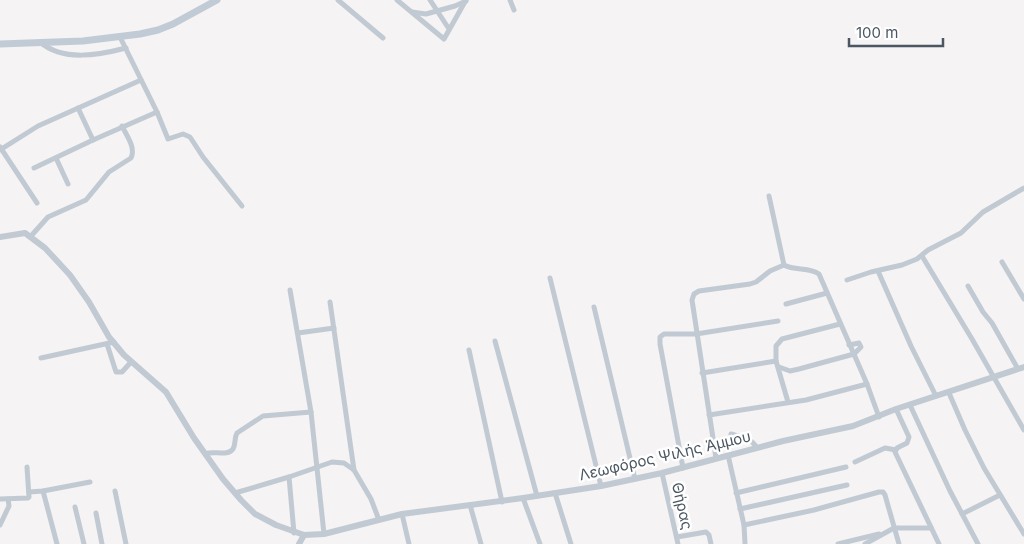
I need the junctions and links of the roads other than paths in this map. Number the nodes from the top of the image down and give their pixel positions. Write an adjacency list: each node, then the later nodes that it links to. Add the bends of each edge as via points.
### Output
1 (217, 0): 11 (main road, via 158,30)
2 (338, 0): 12 (street)
3 (397, 0): 9 (street)
4 (430, 0): 7 (street)
5 (466, 0): 7 (street); 10 (street)
6 (510, 0): 8 (street)
7 (436, 10): 9 (street, via 426,14); 10 (street)
8 (514, 10)
9 (412, 12): 10 (street, via 444,39)
10 (449, 29)
11 (120, 37): 13 (main road); 15 (street)
12 (383, 38)
13 (40, 42): 14 (main road); 15 (street, via 48,49 66,55)
14 (0, 44)
15 (126, 48): 16 (street)
16 (141, 80): 17 (street); 18 (street)
17 (78, 108): 20 (street); 21 (street)
18 (157, 112): 19 (street); 28 (street, via 168,139 183,134 190,137)
19 (122, 126): 20 (street); 29 (street, via 134,151 131,158 108,172 86,200 48,217)
20 (93, 140): 22 (street)
21 (1, 148): 27 (street)
22 (56, 158): 23 (street); 24 (street)
23 (34, 168)
24 (68, 184)
25 (1024, 188): 31 (street, via 983,212 961,233)
26 (769, 196): 33 (street)
27 (37, 203)
28 (242, 206)
29 (31, 236): 30 (street, via 22,233); 50 (street, Λεωφόρος Ψιλής Άμμου, via 70,275)
30 (0, 237)
31 (922, 256): 34 (street); 60 (street)
32 (1002, 262): 40 (street)
33 (784, 265): 39 (street, via 816,272); 48 (street, via 750,284 694,294)
34 (878, 272): 36 (street); 63 (street)
35 (550, 278): 88 (street)
36 (847, 280)
37 (968, 286): 58 (street)
38 (290, 290): 47 (street)
39 (828, 293): 42 (street); 45 (street)
40 (1024, 299)
41 (330, 302): 46 (street)
42 (786, 304)
43 (594, 307): 85 (street)
44 (778, 321): 48 (street)
45 (840, 324): 51 (street); 55 (street, via 782,339 776,346)
46 (334, 328): 47 (street); 82 (street)
47 (298, 333): 67 (street)
48 (696, 334): 59 (street); 80 (street, via 664,334 660,337)
49 (495, 341): 96 (street)
50 (110, 343): 54 (street); 56 (street, Λεωφόρος Ψιλής Άμμου); 56 (street, via 116,372 122,372)
51 (849, 344): 53 (street); 53 (street, via 859,343 861,347)
52 (469, 350): 100 (street)
53 (854, 354): 57 (street, via 790,371); 61 (street)
54 (41, 358)
55 (776, 361): 57 (street); 59 (street)
56 (131, 362): 74 (street, Λεωφόρος Ψιλής Άμμου, via 166,392)
57 (779, 367): 64 (street)
58 (1021, 368): 60 (street, Λεωφόρος Ψιλής Άμμου)
59 (702, 373): 68 (street)
60 (993, 377): 62 (street, Λεωφόρος Ψιλής Άμμου); 70 (street)
61 (867, 384): 64 (street); 69 (street)
62 (949, 392): 63 (street, Λεωφόρος Ψιλής Άμμου); 95 (street)
63 (936, 396): 65 (street, Λεωφόρος Ψιλής Άμμου)
64 (788, 402): 68 (street)
65 (910, 404): 66 (street, Λεωφόρος Ψιλής Άμμου); 106 (street)
66 (896, 409): 69 (street, Λεωφόρος Ψιλής Άμμου); 73 (street, via 909,437 907,443)
67 (311, 412): 74 (street, via 263,416 238,433 231,452 211,451); 79 (street)
68 (709, 415): 76 (street)
69 (879, 417): 72 (street, Λεωφόρος Ψιλής Άμμου, via 846,428)
70 (1024, 430)
71 (732, 434): 72 (street, via 746,437)
72 (757, 448): 75 (street, Λεωφόρος Ψιλής Άμμου)
73 (896, 450): 77 (street, via 885,448); 111 (street)
74 (205, 454): 92 (street, Λεωφόρος Ψιλής Άμμου)
75 (728, 455): 76 (street, Λεωφόρος Ψιλής Άμμου); 94 (street)
76 (716, 458): 80 (street, Λεωφόρος Ψιλής Άμμου)
77 (855, 462)
78 (27, 467): 91 (street)
79 (317, 468): 82 (street, via 337,461); 84 (street); 114 (street)
80 (683, 468): 83 (street, Λεωφόρος Ψιλής Άμμου)
81 (846, 468): 94 (street)
82 (354, 470): 107 (street)
83 (662, 473): 85 (street, Λεωφόρος Ψιλής Άμμου); 117 (street, Θήρας)
84 (289, 477): 92 (street); 113 (street)
85 (635, 479): 88 (street, Λεωφόρος Ψιλής Άμμου)
86 (90, 482): 89 (street)
87 (847, 485): 103 (street)
88 (601, 486): 93 (street, Λεωφόρος Ψιλής Άμμου)
89 (43, 491): 91 (street); 119 (street)
90 (115, 491): 122 (street)
91 (29, 492): 98 (street, via 28,498)
92 (235, 493): 113 (street, Λεωφόρος Ψιλής Άμμου, via 255,514)
93 (555, 493): 96 (street, Λεωφόρος Ψιλής Άμμου); 127 (street)
94 (736, 493): 103 (street)
95 (1000, 495): 106 (street); 115 (street)
96 (537, 496): 97 (street, Λεωφόρος Ψιλής Άμμου)
97 (523, 498): 100 (street, Λεωφόρος Ψιλής Άμμου); 126 (street)
98 (8, 499): 99 (street); 108 (street, via 9,506)
99 (0, 500)
100 (502, 502): 101 (street, Λεωφόρος Ψιλής Άμμου)
101 (470, 505): 105 (street, Λεωφόρος Ψιλής Άμμου); 125 (street)
102 (75, 507): 120 (street)
103 (740, 509): 109 (street)
104 (96, 512): 121 (street)
105 (402, 514): 107 (street, Λεωφόρος Ψιλής Άμμου); 124 (street)
106 (962, 514): 135 (street)
107 (379, 520): 114 (street, Λεωφόρος Ψιλής Άμμου)
108 (0, 525)
109 (744, 525): 110 (street, via 883,492); 130 (street)
110 (894, 528): 111 (street); 112 (street); 133 (street)
111 (931, 528): 134 (street)
112 (884, 532): 118 (street); 132 (street)
113 (294, 533): 116 (street, Λεωφόρος Ψιλής Άμμου)
114 (324, 534): 116 (street, Λεωφόρος Ψιλής Άμμου)
115 (1024, 534)
116 (304, 535): 123 (street)
117 (677, 537): 128 (street, Θήρας); 129 (street, via 706,532)
118 (856, 541): 131 (street)
119 (57, 544)
120 (84, 544)
121 (102, 544)
122 (126, 544)
123 (299, 544)
124 (410, 544)
125 (481, 544)
126 (540, 544)
127 (571, 544)
128 (678, 544)
129 (712, 544)
130 (745, 544)
131 (838, 544)
132 (865, 544)
133 (899, 544)
134 (939, 544)
135 (978, 544)

